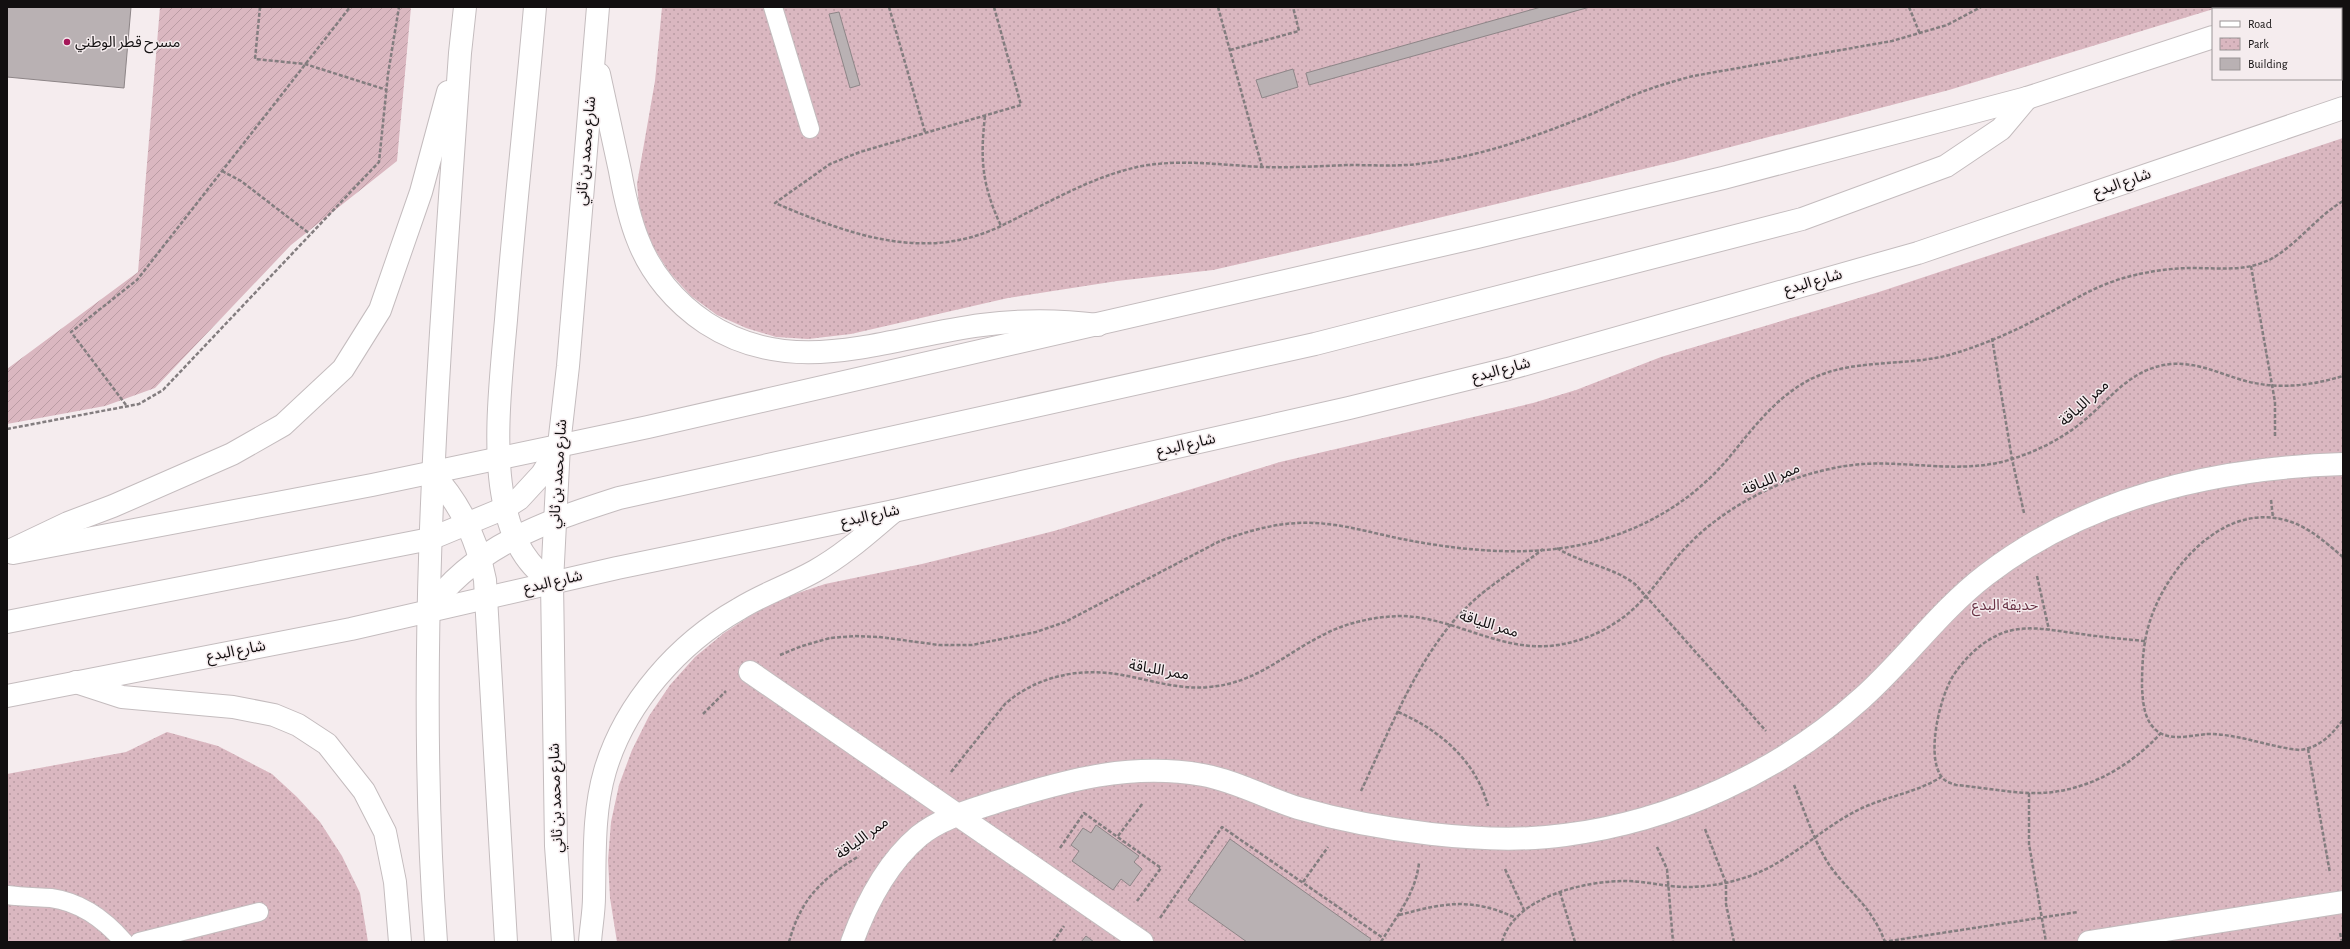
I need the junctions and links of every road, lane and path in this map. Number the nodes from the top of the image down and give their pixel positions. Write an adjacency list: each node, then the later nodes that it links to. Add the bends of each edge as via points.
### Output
1 (260, 7): 19 (path, via 255,58)
2 (350, 7): 19 (path)
3 (399, 7): 20 (path)
4 (465, 7): 18 (main road)
5 (534, 7): 39 (main road, via 502,370)
6 (598, 7): 17 (main road, شارع محمد بن ثاني)
7 (773, 7): 24 (lane)
8 (889, 7): 25 (path)
9 (994, 7): 23 (path, via 1021,105)
10 (1218, 7): 16 (path)
11 (1293, 7): 16 (path, via 1299,31)
12 (1909, 7): 14 (path)
13 (1982, 7): 14 (path, via 1947,25)
14 (1920, 34): 26 (path, via 1693,76 1661,85 1502,147 1460,158 1421,164)
15 (2212, 37): 21 (main road)
16 (1230, 50): 26 (path)
17 (594, 51): 32 (main road, via 625,196 638,240 656,275 681,304 720,332 760,348 828,353 982,325 1032,321); 38 (main road, شارع محمد بن ثاني, via 569,358)
18 (460, 53): 43 (main road); 54 (main road, via 421,192 399,259 380,310 343,369 283,425 232,454 113,506 68,522)
19 (305, 64): 20 (path); 27 (path)
20 (387, 90): 30 (path, via 379,162)
21 (2027, 98): 32 (main road, via 1723,178); 47 (main road, via 2001,129 1946,166 1802,219 1315,344 627,497)
22 (2343, 108): 45 (main road, شارع البدع, via 1918,253 1516,367 1349,408)
23 (984, 116): 25 (path); 29 (path, via 981,144 983,172 989,200)
24 (810, 129)
25 (925, 132): 29 (path, via 830,164 775,203 826,225 855,234 918,244 976,236)
26 (1262, 167): 29 (path, via 1207,161 1142,166 1109,175)
27 (222, 171): 30 (path, via 241,181); 36 (path, via 137,280 71,332)
28 (2343, 201): 31 (path, via 2323,214 2287,248 2270,259)
29 (1001, 226)
30 (310, 234): 36 (path, via 163,390 139,404)
31 (2251, 266): 33 (path, via 2222,270 2159,270 2129,276 2099,286 2020,328); 35 (path)
32 (1098, 324): 38 (main road)
33 (1992, 338): 40 (path); 52 (path, via 1956,353 1924,360 1864,364 1835,370 1811,379 1769,408 1705,484 1676,506 1625,532 1600,541)
34 (2343, 376): 35 (path, ممر اللياقة, via 2298,386)
35 (2272, 386): 40 (path, ممر اللياقة, via 2248,382 2206,367 2187,364 2151,368 2134,375 2119,386 2083,421 2062,437); 42 (path, via 2276,418)
36 (126, 405): 37 (path)
37 (7, 429)
38 (559, 445): 39 (main road); 44 (main road, via 552,460 535,482 519,499); 47 (main road, شارع محمد بن ثاني)
39 (500, 458): 43 (main road); 44 (main road)
40 (2012, 459): 51 (path); 58 (path, ممر اللياقة, via 1970,467 1864,464 1830,468 1798,477 1766,490 1712,523 1666,569)
41 (2343, 464): 42 (main road)
42 (2271, 470): 46 (path); 51 (main road, via 2220,475 2121,500 2074,521)
43 (432, 472): 48 (main road, via 452,497); 50 (main road); 54 (main road)
44 (505, 508): 48 (main road); 49 (main road)
45 (894, 511): 57 (main road, شارع البدع); 105 (main road, via 843,553 814,572 738,609 699,637 656,678 628,718 605,771 595,833 594,899)
46 (2273, 518): 55 (path, via 2302,526); 64 (path, via 2252,518 2235,523 2214,534 2195,549 2166,584 2154,609)
47 (554, 519): 49 (main road); 57 (main road, شارع محمد بن ثاني)
48 (468, 524): 50 (main road); 56 (main road)
49 (515, 538): 56 (main road); 57 (main road, via 530,565)
50 (430, 539): 60 (main road); 61 (main road)
51 (2031, 546): 63 (path); 73 (main road, via 1990,572 1953,602 1859,701)
52 (1556, 548): 53 (path); 58 (path, via 1579,561 1622,574)
53 (1543, 549): 62 (path, via 1470,603); 65 (path, via 1510,551 1438,545 1335,524 1273,525 1220,541 1072,619 1036,632 972,645 939,645 880,637 830,638 795,649)
54 (7, 553)
55 (2343, 557)
56 (481, 559): 59 (main road); 60 (main road, via 452,582)
57 (552, 582): 59 (main road, شارع البدع); 104 (main road, شارع محمد بن ثاني, via 556,846)
58 (1647, 595): 62 (path, ممر اللياقة, via 1632,611 1601,631 1574,642 1549,646 1524,646 1500,642); 73 (path, via 1765,729)
59 (487, 598): 60 (main road, شارع البدع); 103 (main road)
60 (428, 611): 66 (main road, شارع البدع, via 351,629); 102 (main road, via 428,751)
61 (7, 622)
62 (1451, 624): 68 (path, via 1435,644); 76 (path, ممر اللياقة, via 1427,618 1401,616 1350,623 1320,636 1250,678 1209,687 1167,685 1102,672 1041,680 1005,704)
63 (2049, 630): 64 (path); 74 (path, via 2024,629 2000,634 1976,649 1965,660 1943,697 1938,718 1936,759)
64 (2145, 641): 71 (path, via 2142,683 2144,705 2147,719)
65 (750, 672): 69 (path, via 733,684); 76 (main road)
66 (76, 682): 67 (main road, شارع البدع); 101 (main road, via 122,697 226,706 274,715 298,725 327,744 364,791 385,832 395,882)
67 (7, 696)
68 (1398, 712): 79 (path); 82 (path, via 1431,729 1458,753 1479,784 1486,801)
69 (703, 714)
70 (2343, 720): 72 (path, via 2325,741)
71 (2161, 733): 72 (path, via 2171,737 2207,734 2234,736 2291,749); 75 (path, via 2147,748 2113,773 2074,787)
72 (2308, 749): 91 (path)
73 (1782, 757): 77 (main road, via 1735,783); 83 (path)
74 (1941, 777): 75 (path, via 1956,785); 83 (path, via 1860,809)
75 (2029, 793): 115 (path, via 2029,844)
76 (931, 796): 78 (main road)
77 (1694, 801): 80 (main road); 87 (path)
78 (957, 814): 79 (main road, via 1074,779 1113,772 1140,771 1207,775 1295,807); 85 (main road); 107 (main road, via 933,826 902,852 871,899)
79 (1348, 819): 81 (main road); 86 (path)
80 (1636, 820): 82 (main road, via 1563,836); 88 (path, via 1651,836 1662,854)
81 (1417, 832): 82 (main road); 94 (path, via 1418,876)
82 (1494, 837): 92 (path, via 1501,862)
83 (1815, 837): 87 (path, via 1774,866); 114 (path, via 1830,866 1872,915)
84 (862, 854): 106 (path, ممر اللياقة, via 829,876 814,890 802,907)
85 (1042, 873): 97 (main road); 97 (path, via 1084,813 1161,868)
86 (1303, 882): 96 (path, via 1222,827); 98 (path)
87 (1726, 883): 88 (path); 113 (path, via 1726,904)
88 (1669, 886): 89 (path, via 1625,881 1588,885); 112 (path)
89 (1560, 892): 92 (path); 111 (path)
90 (7, 895): 99 (lane, via 51,898 75,904 113,929)
91 (2339, 902): 116 (main road); 117 (path)
92 (1524, 910): 95 (path)
93 (259, 912): 100 (lane)
94 (1399, 915): 95 (path, via 1457,902 1497,909); 98 (path)
95 (1516, 918): 110 (path)
96 (1156, 923)
97 (1119, 926): 108 (main road)
98 (1383, 938): 109 (path)
99 (124, 942)
100 (139, 942)
101 (400, 942)
102 (436, 942)
103 (506, 942)
104 (563, 942)
105 (590, 942)
106 (790, 942)
107 (852, 942)
108 (1142, 942)
109 (1381, 942)
110 (1502, 942)
111 (1575, 942)
112 (1673, 942)
113 (1734, 942)
114 (1885, 942)
115 (2046, 942)
116 (2089, 942)
117 (2342, 942)

